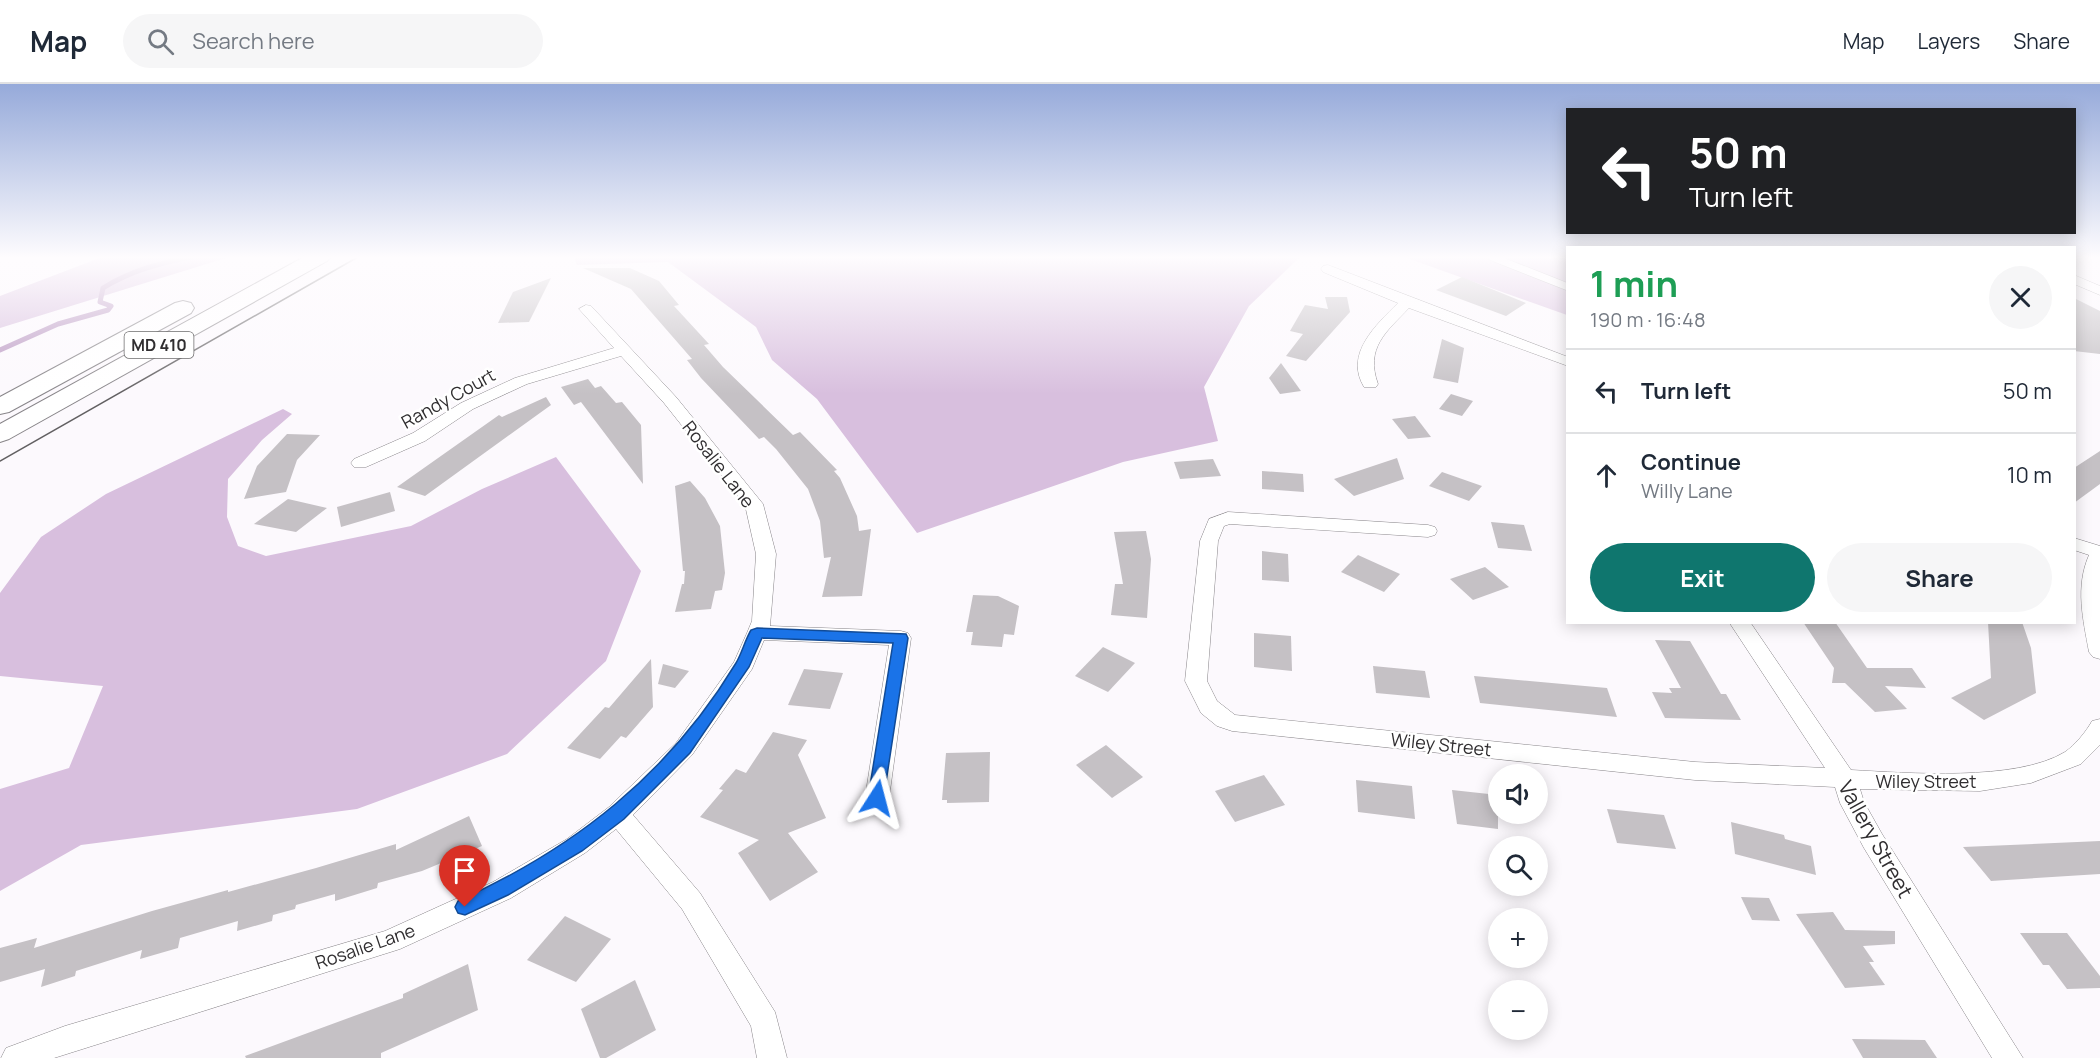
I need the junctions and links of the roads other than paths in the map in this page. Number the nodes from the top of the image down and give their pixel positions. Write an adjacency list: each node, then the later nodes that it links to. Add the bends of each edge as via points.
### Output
1 (194, 302): 9 (main road, MD 410)
2 (238, 302): 10 (main road, MD 410)
3 (1407, 302): 8 (street, via 1368,350 1365,363)
4 (1408, 302): 7 (street)
5 (586, 309): 6 (street, Rosalie Lane)
6 (624, 350): 11 (street, Randy Court, via 521,381 467,406 419,437); 16 (street, Rosalie Lane, via 754,504 766,554 762,621)
7 (1566, 361)
8 (1370, 384)
9 (0, 407)
10 (0, 434)
11 (360, 463)
12 (1428, 531): 19 (street, Wiley Street, via 1228,518 1216,523 1209,541 1196,681 1208,708 1232,723 1695,771)
13 (2076, 545): 14 (street)
14 (2100, 552): 17 (street, via 2090,586)
15 (1739, 624): 19 (street, Vallery Street)
16 (757, 633): 20 (street, via 901,638); 21 (street, Rosalie Lane, via 744,664 684,749)
17 (2100, 652)
18 (2100, 727): 19 (street, Wiley Street, via 2073,758 2031,774 1980,782)
19 (1845, 780): 24 (street, Vallery Street, via 1852,803 1873,841)
20 (877, 798)
21 (618, 814): 22 (street, Rosalie Lane, via 576,846 502,890 390,941); 23 (street, via 692,901 765,1022)
22 (16, 1058)
23 (772, 1058)
24 (2008, 1058)

